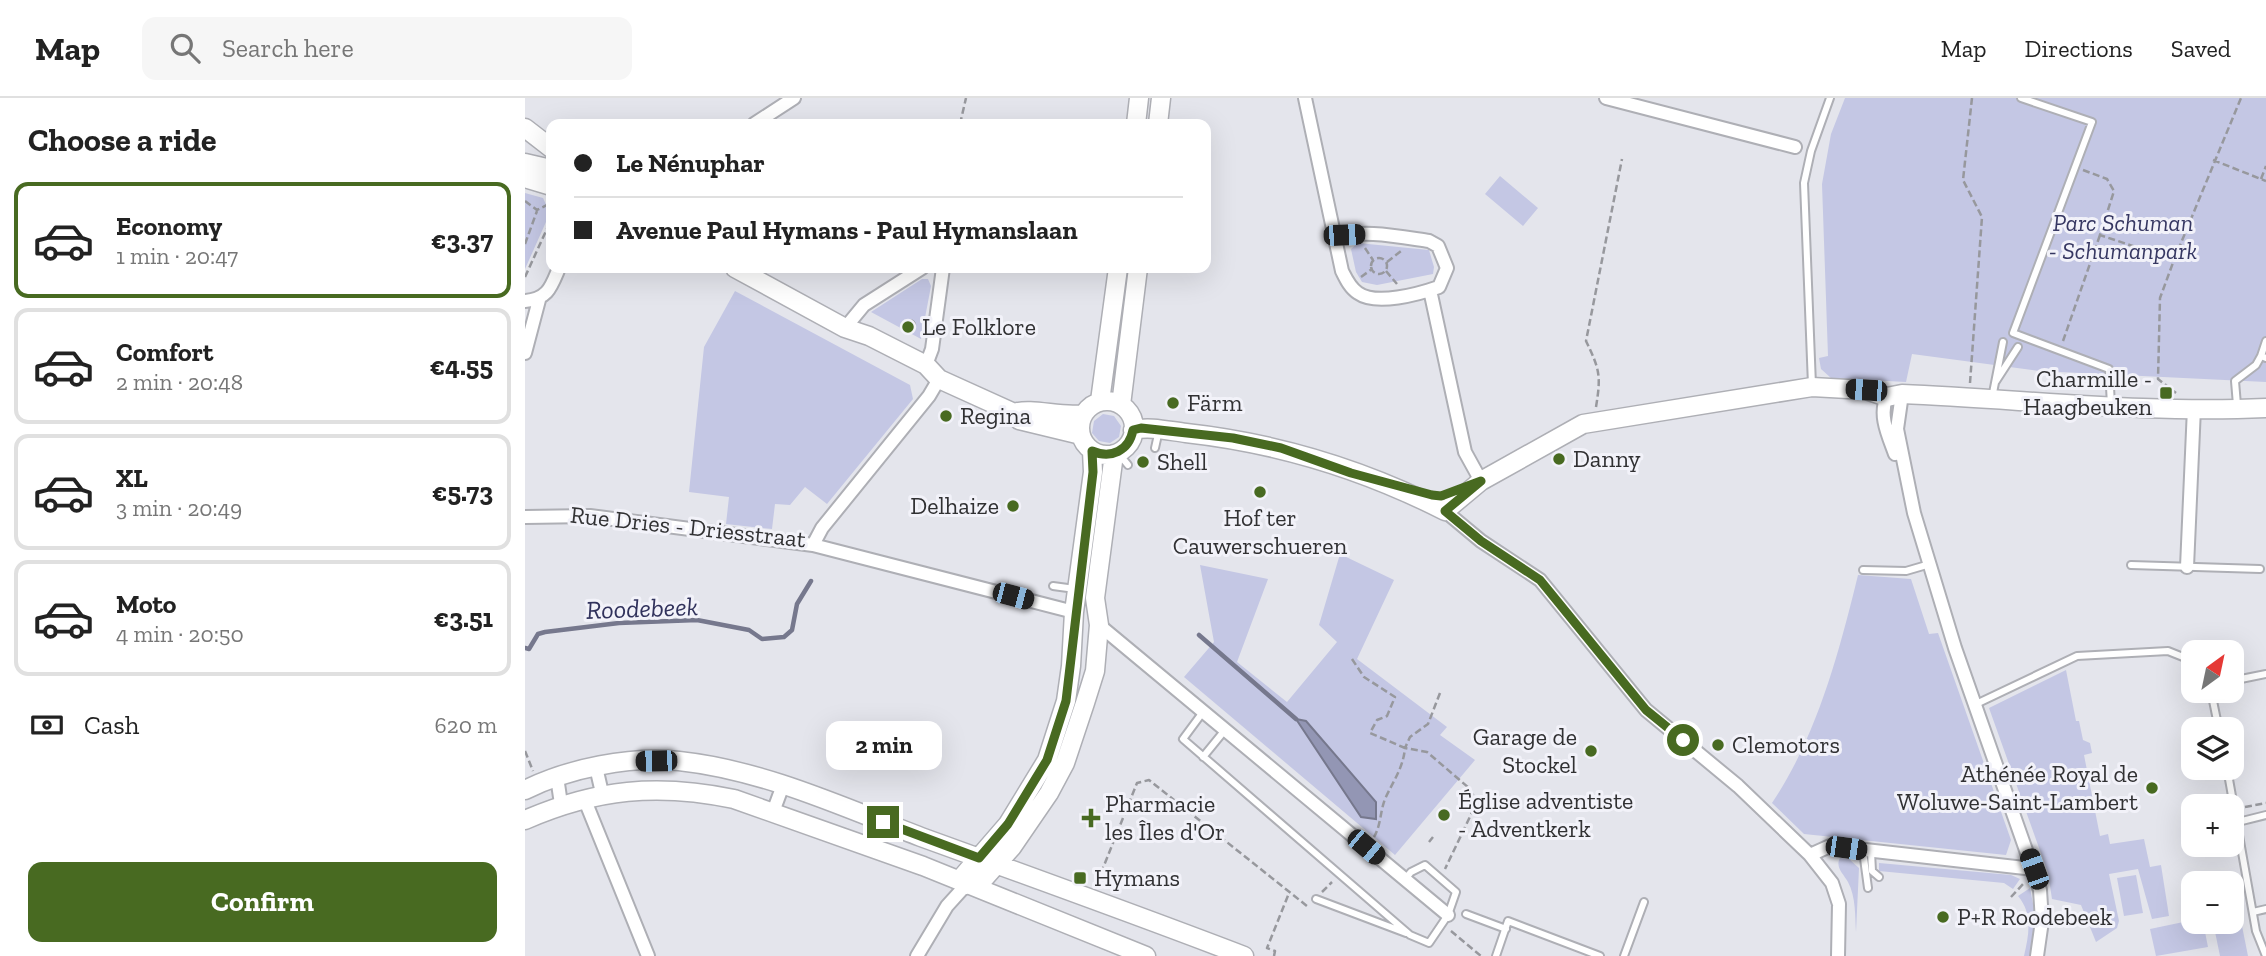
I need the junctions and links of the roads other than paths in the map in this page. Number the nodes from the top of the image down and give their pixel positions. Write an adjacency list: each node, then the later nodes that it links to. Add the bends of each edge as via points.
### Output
1 (794, 98): 8 (street)
2 (1139, 98): 9 (street)
3 (1161, 98): 10 (street)
4 (1305, 98): 18 (street)
5 (1606, 98): 13 (street)
6 (1830, 98): 36 (lane, via 1804,183)
7 (2021, 98): 42 (lane, via 2092,122 2013,333 2109,369)
8 (762, 119)
9 (1137, 119)
10 (1159, 119)
11 (525, 128): 12 (street)
12 (546, 144)
13 (1795, 147)
14 (525, 163): 15 (street)
15 (546, 168)
16 (525, 178): 17 (street)
17 (546, 184)
18 (1337, 240): 25 (street, via 1342,271 1358,293 1385,298); 25 (street, via 1365,234 1429,241 1438,246 1447,268 1439,287)
19 (557, 273): 26 (street, via 548,293)
20 (744, 273): 28 (street)
21 (914, 273): 28 (street, via 864,305)
22 (942, 273): 34 (street)
23 (1117, 273): 39 (street)
24 (1137, 273): 41 (street)
25 (1430, 290): 53 (street, via 1465,452)
26 (539, 300): 27 (street); 32 (street)
27 (525, 301)
28 (845, 328): 34 (street); 35 (street, via 863,346 926,379)
29 (2266, 341): 33 (lane)
30 (2003, 342): 37 (lane)
31 (2018, 347): 37 (lane)
32 (525, 353)
33 (2264, 357): 44 (lane, via 2235,381)
34 (926, 365): 35 (street)
35 (939, 379): 45 (street); 57 (street, Rue Dries - Driesstraat, via 822,528)
36 (1812, 387): 38 (street); 53 (street, via 1583,424)
37 (1992, 392): 38 (street); 42 (street)
38 (1895, 396): 58 (street, via 1883,407 1884,420)
39 (1100, 401): 41 (street); 46 (street)
40 (2188, 402): 42 (street); 44 (street); 60 (street)
41 (1121, 405): 48 (street, via 1129,413)
42 (2111, 405)
43 (2266, 408): 44 (street)
44 (2238, 409)
45 (1014, 413): 46 (street); 49 (street, via 1019,420)
46 (1083, 414): 49 (street)
47 (1159, 429): 48 (street); 50 (lane); 54 (street, via 1281,448)
48 (1133, 430): 52 (street)
49 (1081, 435): 51 (street)
50 (1156, 448)
51 (1092, 451): 52 (street); 64 (street)
52 (1120, 457): 66 (street, via 1095,598)
53 (1481, 481): 54 (street, via 1441,496 1398,483); 55 (street)
54 (1389, 485): 55 (street)
55 (1445, 511): 88 (street, via 1540,580 1646,710 1738,786)
56 (525, 517): 57 (street, Rue Dries - Driesstraat, via 590,516)
57 (814, 545): 65 (street)
58 (1930, 564): 62 (lane, via 1906,571); 72 (street)
59 (2131, 565): 60 (lane)
60 (2187, 567): 61 (lane)
61 (2260, 569)
62 (1863, 570)
63 (1053, 586): 64 (lane)
64 (1078, 590): 65 (street)
65 (1074, 612): 68 (street)
66 (1099, 625): 69 (street); 73 (street)
67 (2181, 656): 72 (lane, via 2168,651 2077,656)
68 (1071, 666): 69 (street); 90 (street, via 1066,701 1047,760 1008,824)
69 (1095, 671): 91 (street, via 1065,763)
70 (2266, 674): 71 (lane)
71 (2244, 678)
72 (1974, 705): 92 (street)
73 (1203, 712): 74 (street); 75 (lane, via 1183,739)
74 (1225, 730): 75 (lane); 94 (street)
75 (1203, 757): 104 (lane)
76 (596, 767): 77 (street); 78 (street, via 677,761 735,770); 80 (street)
77 (557, 777): 79 (street); 82 (street)
78 (783, 785): 83 (street); 90 (street)
79 (532, 787)
80 (602, 793): 81 (street); 83 (street, via 646,789 707,794)
81 (584, 798): 82 (street); 106 (street)
82 (561, 804): 85 (street)
83 (773, 812): 95 (street)
84 (2266, 815): 86 (lane)
85 (525, 820)
86 (2244, 820)
87 (1867, 851): 88 (street, via 1830,846); 92 (street); 93 (lane, via 1872,871); 96 (lane)
88 (1810, 855): 112 (street, via 1832,883 1839,904)
89 (2244, 857): 100 (lane)
90 (979, 858): 91 (street); 95 (street, via 963,876)
91 (998, 864): 95 (street, via 981,882); 105 (street)
92 (2034, 869): 113 (street, via 2042,921)
93 (1879, 877)
94 (1405, 879): 102 (street); 102 (lane, via 1425,864 1456,892)
95 (966, 885): 107 (street, via 947,906); 108 (street)
96 (1868, 888)
97 (1316, 899): 104 (lane)
98 (1644, 902): 111 (lane)
99 (2266, 909): 100 (lane)
100 (2253, 912): 114 (lane)
101 (1466, 914): 103 (lane)
102 (1448, 915): 104 (lane, via 1429,943)
103 (1506, 929): 109 (lane); 110 (lane, via 1508,921)
104 (1409, 935)
105 (1234, 954)
106 (648, 956)
107 (917, 956)
108 (1146, 956)
109 (1496, 956)
110 (1600, 956)
111 (1624, 956)
112 (1838, 956)
113 (2037, 956)
114 (2266, 956)

